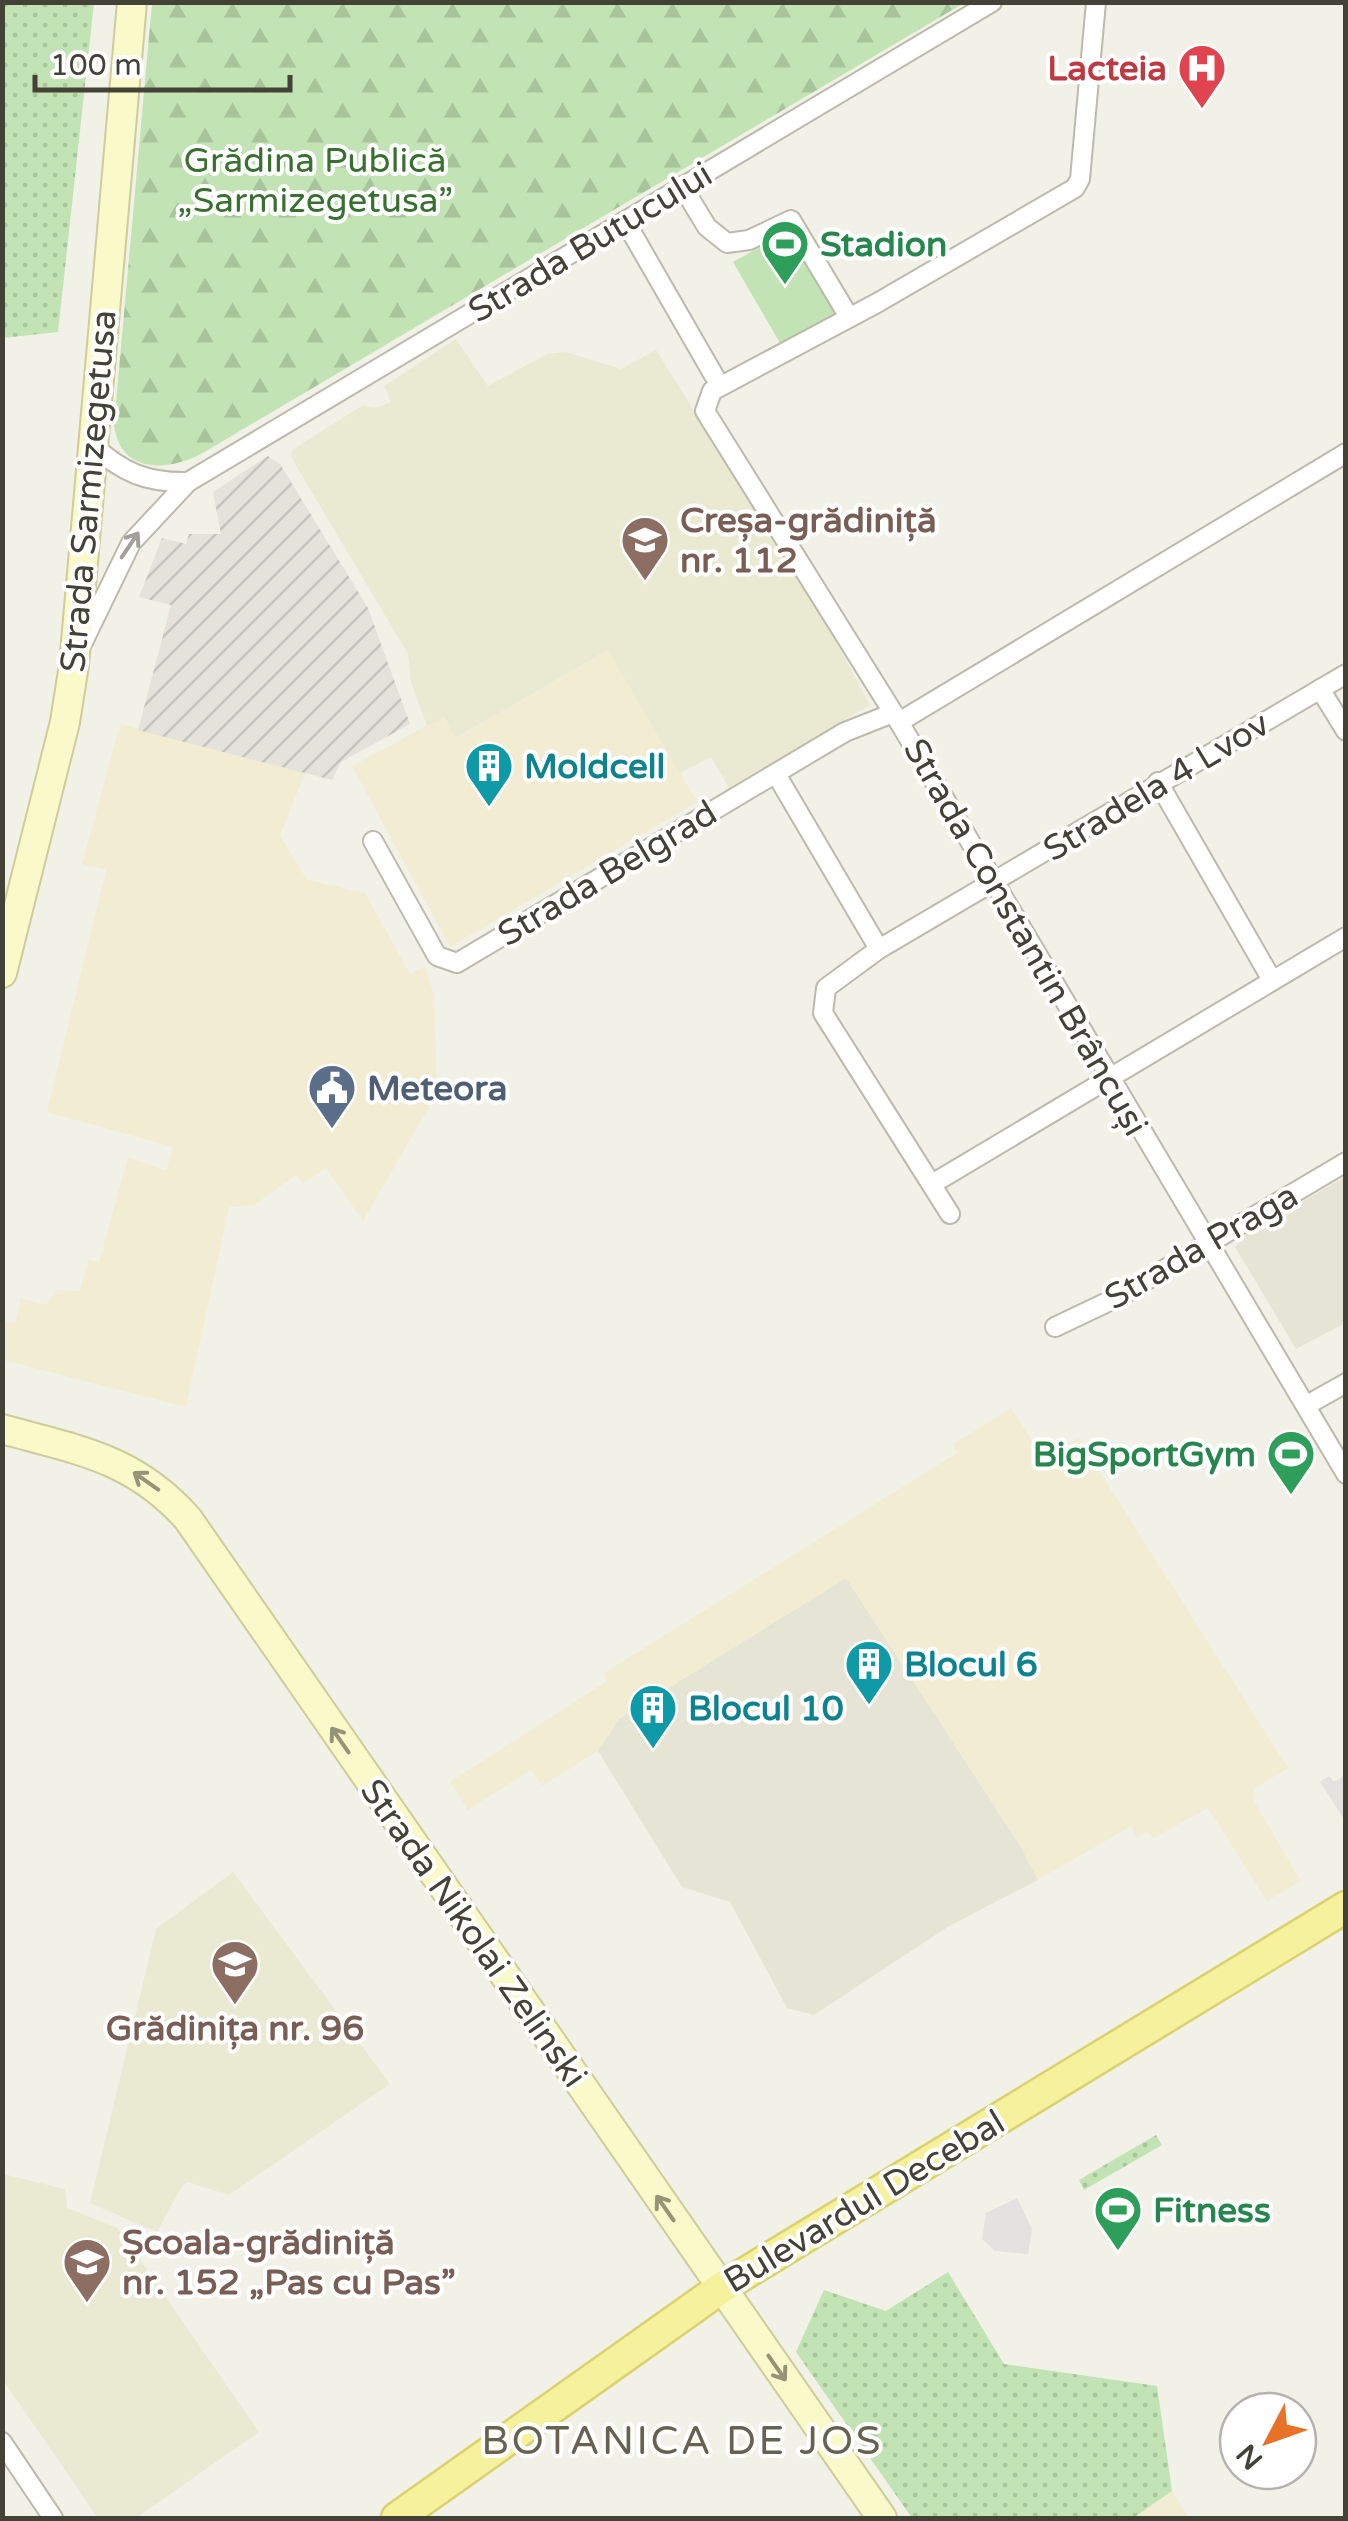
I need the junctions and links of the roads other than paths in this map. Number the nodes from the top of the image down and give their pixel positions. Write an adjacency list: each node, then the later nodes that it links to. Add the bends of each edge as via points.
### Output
1 (132, 2): 8 (street, Strada Sarmizegetusa)
2 (992, 2): 4 (street, Strada Butucului)
3 (1096, 2): 6 (street, via 1075,188)
4 (682, 186): 5 (street, Strada Butucului); 6 (street, via 707,226 727,243 792,220)
5 (625, 220): 7 (street); 10 (street, Strada Butucului)
6 (849, 317): 7 (street)
7 (720, 386): 14 (street, Strada Constantin Brâncuși, via 705,402 708,419)
8 (93, 445): 10 (street, via 136,477); 11 (street, Strada Sarmizegetusa)
9 (1346, 453): 14 (street, Strada Belgrad)
10 (188, 482): 11 (street, Strada Butucului, one-way to 10, via 131,543)
11 (74, 665): 22 (street, Strada Sarmizegetusa)
12 (1346, 674): 13 (street, Stradela 4 Lvov)
13 (1320, 688): 15 (street); 17 (street, Stradela 4 Lvov)
14 (896, 718): 16 (street, Strada Belgrad, via 846,732); 19 (street, Strada Constantin Brâncuși)
15 (1346, 730)
16 (776, 774): 18 (street, Strada Belgrad, via 452,964 437,956); 21 (street)
17 (1158, 782): 19 (street, Stradela 4 Lvov); 23 (street)
18 (373, 841)
19 (995, 883): 21 (street, Stradela 4 Lvov); 24 (street, Strada Constantin Brâncuși)
20 (1346, 937): 23 (street)
21 (879, 949): 26 (street, Stradela 4 Lvov, via 837,977 822,1000 823,1013)
22 (2, 973)
23 (1272, 980): 24 (street)
24 (1108, 1079): 26 (street); 28 (street, Strada Constantin Brâncuși)
25 (1346, 1162): 28 (street, Strada Praga)
26 (932, 1184): 27 (street)
27 (950, 1214)
28 (1206, 1244): 29 (street, Strada Praga); 31 (street, Strada Constantin Brâncuși)
29 (1055, 1327)
30 (1346, 1383): 31 (street)
31 (1306, 1405): 33 (street, Strada Constantin Brâncuși)
32 (2, 1429): 35 (street, Strada Nikolai Zelinski, one-way to 32, via 188,1519 150,1482 109,1458)
33 (1346, 1474)
34 (1346, 1907): 35 (main road, Bulevardul Decebal)
35 (721, 2288): 38 (main road, Bulevardul Decebal); 39 (street, Strada Nikolai Zelinski, one-way to 39)
36 (2, 2442): 37 (street)
37 (54, 2518)
38 (396, 2518)
39 (882, 2518)

